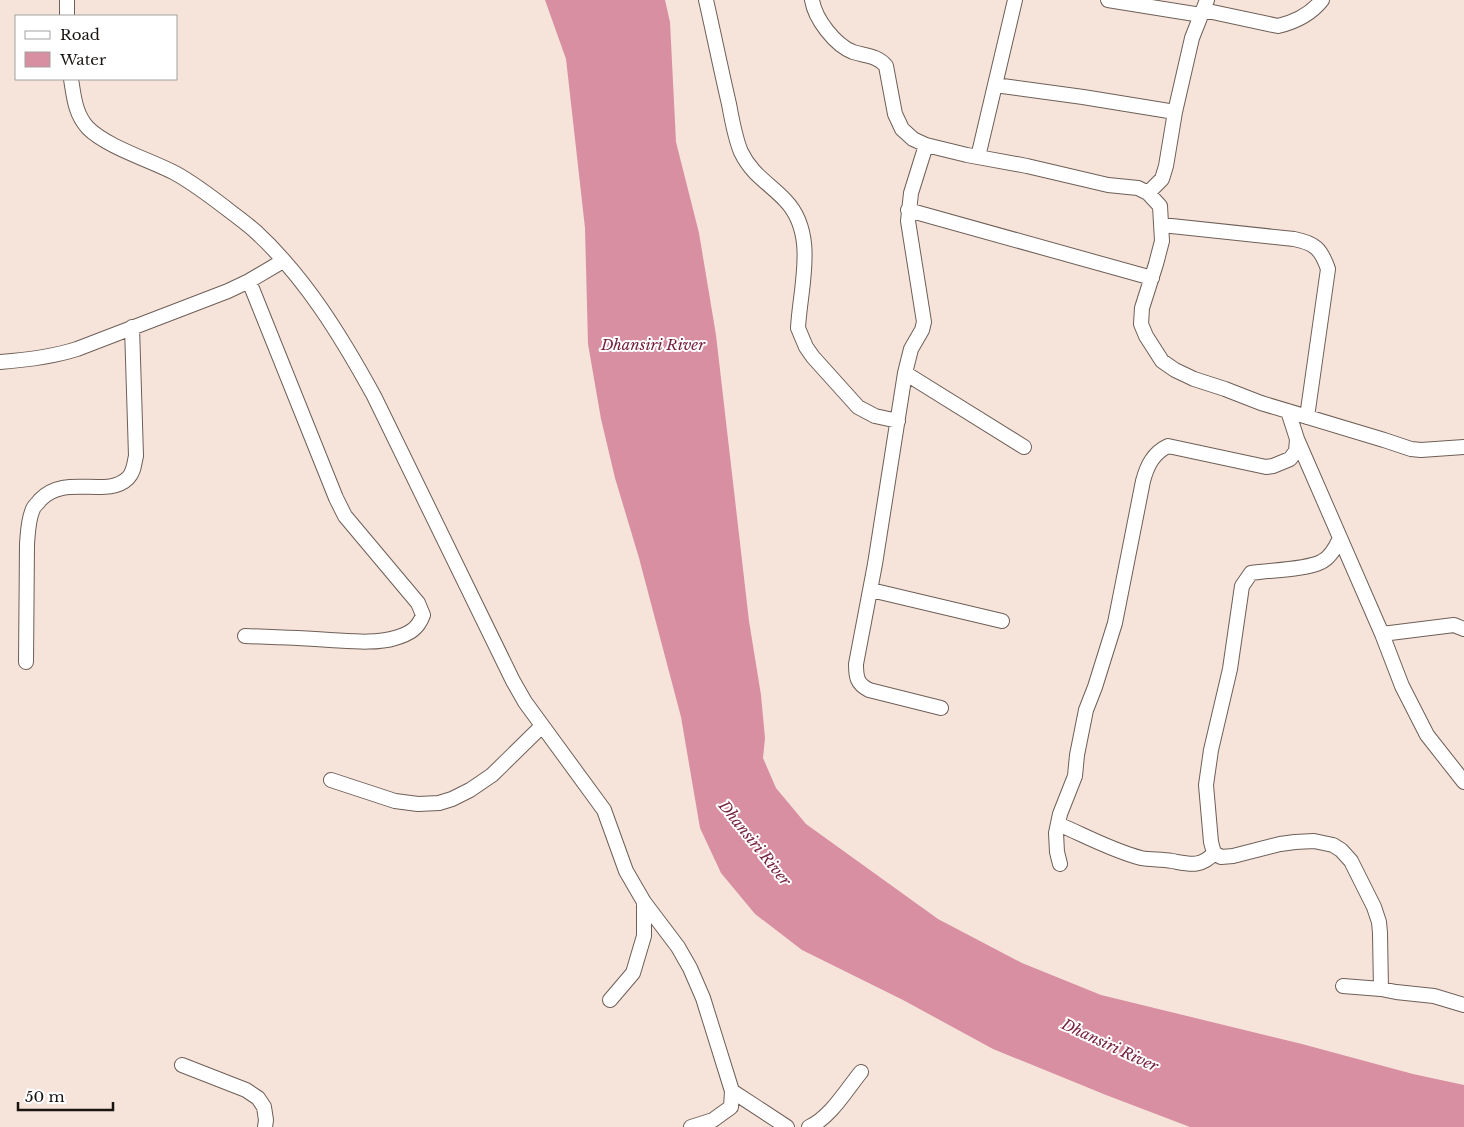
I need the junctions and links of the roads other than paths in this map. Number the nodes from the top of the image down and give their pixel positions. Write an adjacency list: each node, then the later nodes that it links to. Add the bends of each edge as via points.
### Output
1 (67, 0): 8 (street)
2 (706, 0): 25 (street, via 741,152 758,177 786,201 802,232 805,261 798,328 806,347 858,407 875,416)
3 (812, 0): 12 (street, via 818,19 836,38 850,50 881,60 886,66 895,114 902,129)
4 (1015, 0): 10 (street)
5 (1108, 0): 7 (street)
6 (1322, 0): 7 (street, via 1302,18 1278,26)
7 (1204, 8): 11 (street, via 1192,38)
8 (67, 15)
9 (71, 80): 17 (street, via 76,111 87,127 207,194 254,230)
10 (996, 85): 11 (street); 13 (street)
11 (1175, 112): 14 (street, via 1162,179)
12 (926, 145): 13 (street); 15 (street)
13 (978, 157): 14 (street, via 1138,188)
14 (1148, 193): 16 (street, via 1160,206)
15 (908, 210): 18 (street); 22 (street, via 924,322 911,349)
16 (1162, 224): 18 (street, via 1162,241); 24 (street, via 1294,239 1309,242 1318,249 1328,269)
17 (283, 261): 19 (street); 37 (street, via 327,317 374,396 512,681)
18 (1152, 278): 23 (street, via 1142,308 1141,324 1162,361 1194,379)
19 (249, 281): 20 (street); 34 (street, via 345,516 418,603 423,615 420,625 407,633 383,640)
20 (132, 327): 21 (street, via 63,354); 35 (street, via 136,456 133,470 128,479 115,485 55,489 33,508 27,544)
21 (0, 362)
22 (905, 373): 25 (street); 27 (street)
23 (1288, 411): 24 (street); 26 (street)
24 (1306, 417): 28 (street, via 1411,449)
25 (898, 421): 30 (street)
26 (1298, 439): 29 (street); 40 (street, via 1296,451 1290,459 1274,466 1246,464 1168,446 1150,462 1143,481 1115,622 1086,710 1075,776)
27 (1024, 447)
28 (1464, 447)
29 (1340, 538): 33 (street); 41 (street, via 1322,562 1251,573 1242,586 1230,669 1206,785)
30 (871, 590): 31 (street); 36 (street, via 856,664 858,680 869,690)
31 (1002, 621)
32 (1464, 629): 33 (street, via 1454,625)
33 (1382, 634): 39 (street, via 1402,686 1427,735)
34 (245, 636)
35 (26, 662)
36 (941, 708)
37 (542, 726): 38 (street, via 492,775 458,796 439,803 395,801); 43 (street, via 604,810 626,871)
38 (331, 780)
39 (1464, 782)
40 (1058, 824): 41 (street, via 1141,858 1200,864); 42 (street)
41 (1214, 853): 45 (street, via 1221,857 1233,856 1280,844 1314,841 1340,850 1351,861 1379,922)
42 (1060, 864)
43 (644, 902): 46 (street, via 644,936 633,973); 50 (street, via 690,968 703,998)
44 (1343, 986): 45 (street)
45 (1381, 989): 47 (street, via 1434,996)
46 (610, 1000)
47 (1464, 1005)
48 (182, 1065): 51 (street, via 246,1090 258,1098 264,1107)
49 (861, 1072): 54 (street, via 827,1114)
50 (732, 1091): 52 (street, via 731,1107 713,1120); 53 (street)
51 (265, 1127)
52 (691, 1127)
53 (786, 1127)
54 (809, 1127)

